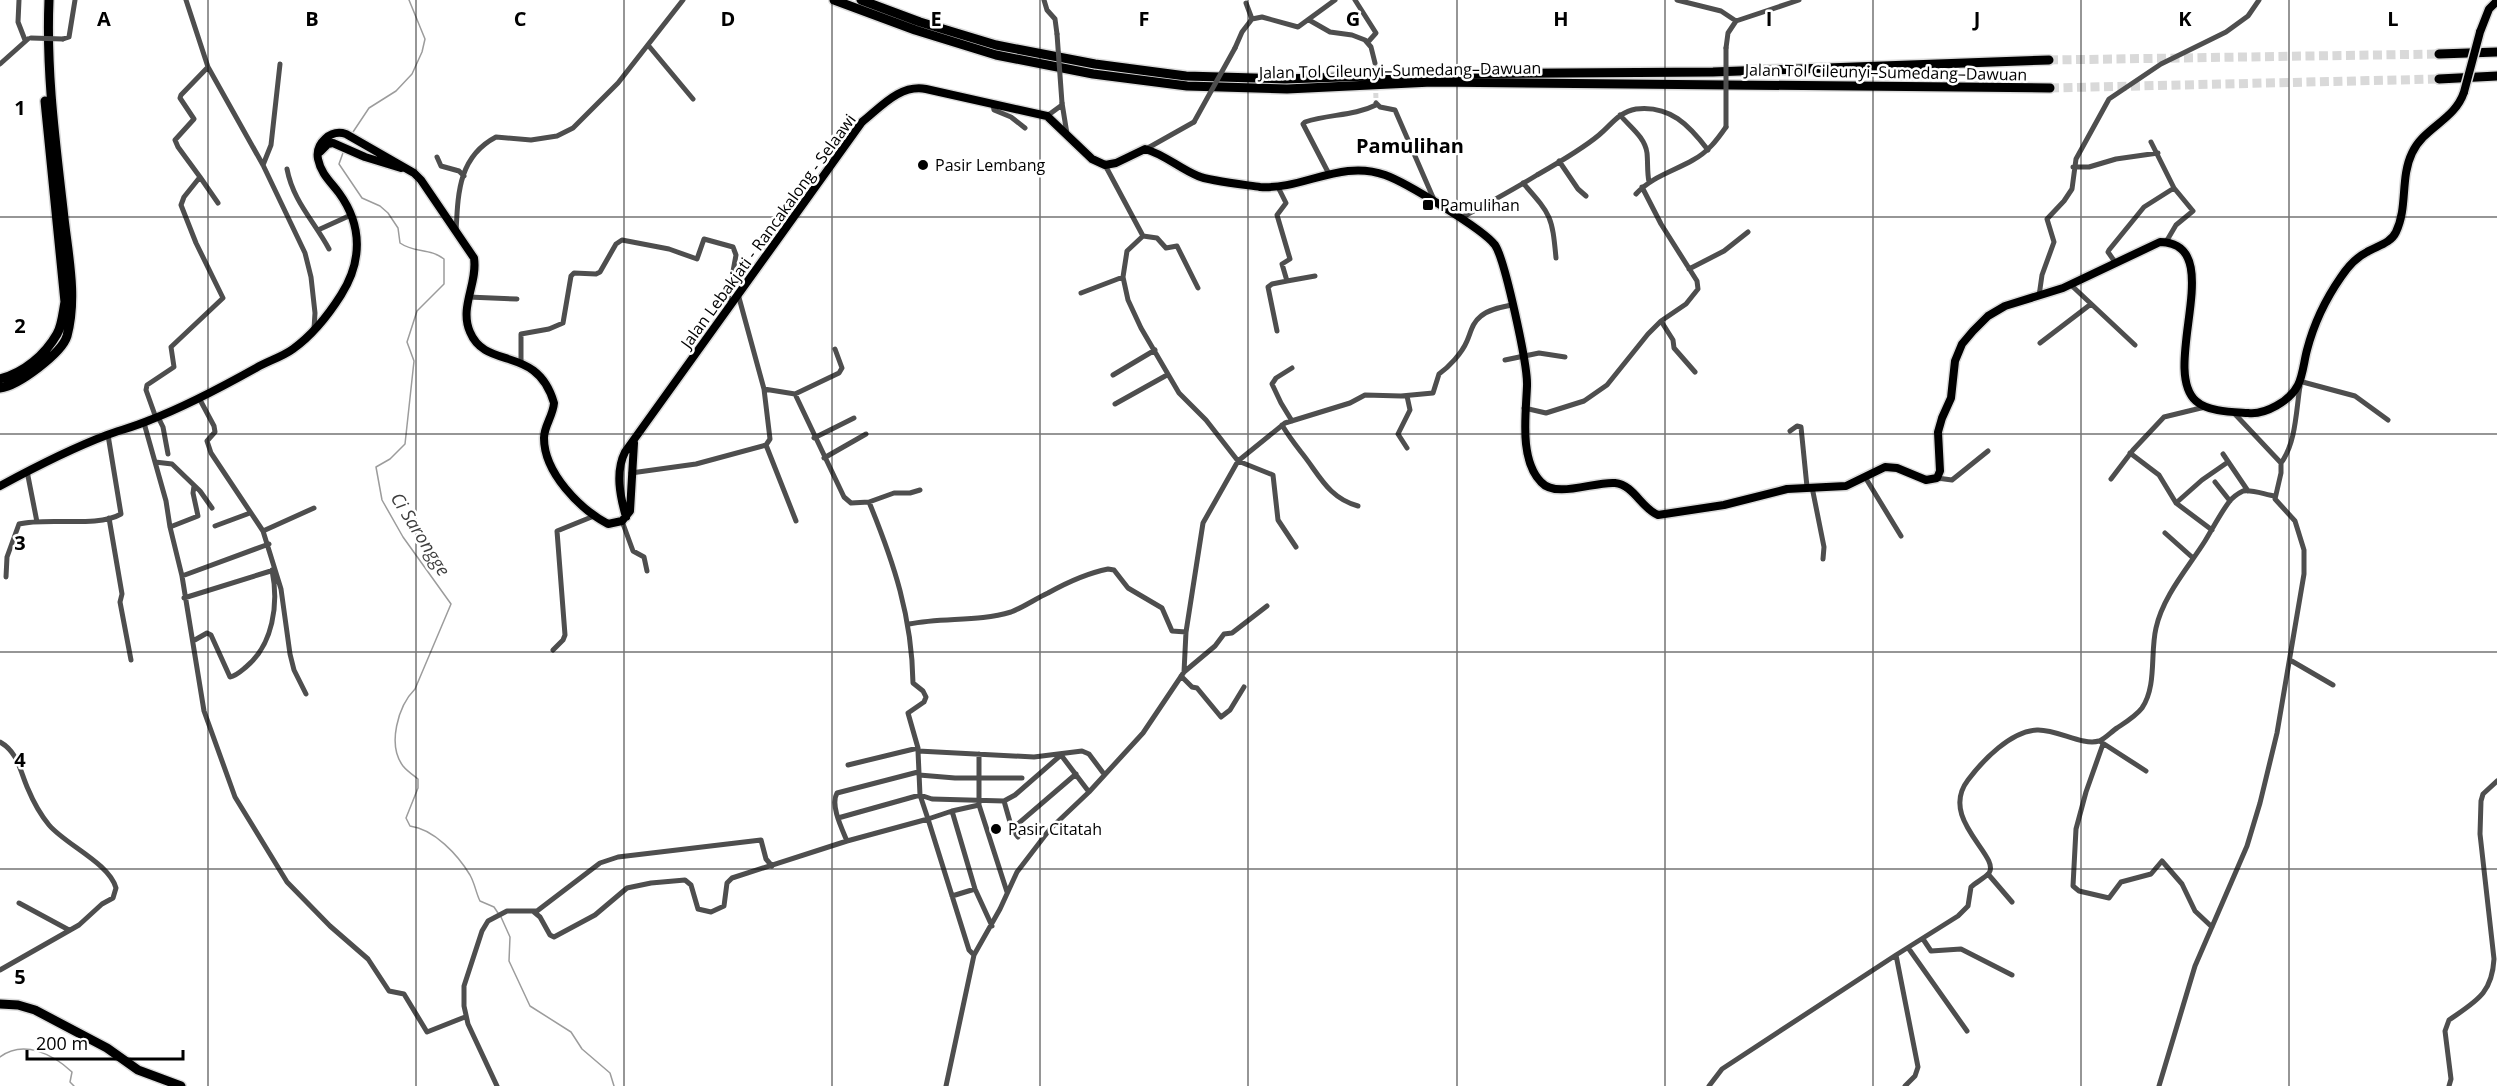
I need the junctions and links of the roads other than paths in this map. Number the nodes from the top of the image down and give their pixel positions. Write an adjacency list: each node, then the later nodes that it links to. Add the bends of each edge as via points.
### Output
1 (19, 0): 20 (street, via 18,22)
2 (43, 0): 102 (highway, via 44,90 65,302 58,333 22,372)
3 (49, 0): 104 (highway, via 50,90 73,302 66,339 25,378)
4 (75, 0): 20 (street, bridge, via 69,37)
5 (186, 0): 29 (street)
6 (684, 0): 22 (street)
7 (834, 0): 32 (highway, Jalan Tol Cileunyi–Sumedang–Dawuan, via 996,55 1092,74 1186,86 1287,88 1432,82)
8 (861, 0): 25 (highway, Jalan Tol Cileunyi–Sumedang–Dawuan, via 996,45 1186,76 1285,79 1713,72)
9 (1044, 0): 34 (street, bridge, via 1055,19)
10 (1335, 0): 18 (street)
11 (1355, 0): 21 (street, via 1376,33)
12 (1677, 0): 19 (street, via 1721,11)
13 (1799, 0): 19 (street)
14 (2259, 0): 49 (street, via 2248,16 2226,32 2160,64 2109,99)
15 (2497, 1): 103 (main road, bridge, via 2489,9 2464,92 2453,113 2426,134 2412,153 2395,234 2350,266 2325,300 2314,324)
16 (1246, 3): 17 (street)
17 (1252, 19): 18 (street, via 1262,17 1293,27); 41 (street, bridge, via 1194,122)
18 (1309, 20): 21 (street, via 1324,30)
19 (1736, 21): 42 (street, bridge, via 1728,33 1726,48 1726,127)
20 (28, 39): 26 (street)
21 (1368, 42): 27 (street)
22 (648, 45): 33 (street); 53 (street, via 618,83 573,128 557,136 531,140 493,139 469,161)
23 (2497, 52): 24 (highway)
24 (2439, 54)
25 (2049, 60)
26 (0, 63)
27 (1375, 63)
28 (280, 64): 47 (street, via 271,145)
29 (208, 67): 47 (street); 54 (street, via 181,95 194,119 175,140)
30 (2497, 76): 31 (highway)
31 (2439, 79)
32 (2050, 88)
33 (693, 99)
34 (1062, 104): 37 (street); 39 (street)
35 (993, 105): 37 (main road, Jalan Lebakjati - Rancakalong - Selaawi); 38 (street, via 994,110); 83 (main road, Jalan Lebakjati - Rancakalong - Selaawi, via 921,88 899,93 862,122)
36 (1620, 115): 42 (street, via 1637,109 1660,110 1676,116); 46 (street, via 1599,135); 55 (street, via 1644,140)
37 (1047, 116): 39 (main road)
38 (1024, 128)
39 (1067, 135): 48 (main road, via 1096,163)
40 (2151, 142): 43 (street)
41 (1145, 150): 48 (main road); 57 (main road, via 1202,178)
42 (1708, 150): 55 (street)
43 (2158, 153): 49 (street, via 2089,167); 59 (street)
44 (317, 154): 50 (main road, via 333,143 392,166); 50 (main road, via 327,136 337,133); 64 (main road, via 323,173)
45 (437, 157): 53 (street, via 441,166)
46 (1559, 161): 56 (street); 61 (street)
47 (263, 165): 88 (street, via 305,253 311,277)
48 (1105, 165): 69 (street)
49 (2073, 166): 81 (street, via 2072,189 2047,219 2054,242)
50 (405, 167): 68 (main road, via 418,176)
51 (287, 169): 66 (street, via 293,194)
52 (1329, 174): 57 (main road); 63 (main road, via 1356,170 1384,174); 63 (street, via 1303,124 1323,115 1343,115 1376,103 1395,110)
53 (464, 176): 68 (street)
54 (200, 177): 62 (street); 113 (street, via 181,205 223,298 171,347 174,367 147,385)
55 (1649, 182): 58 (street)
56 (1523, 183): 65 (street); 72 (street, via 1551,217)
57 (1278, 187): 77 (street, via 1286,203 1277,215 1290,259 1282,264)
58 (1642, 187): 60 (street); 74 (street)
59 (2174, 188): 70 (street, via 2193,212 2176,225); 73 (street, via 2144,207 2109,250)
60 (1636, 194)
61 (1586, 196)
62 (218, 203)
63 (1437, 204): 65 (main road)
64 (351, 215): 66 (street); 88 (main road, via 358,243 356,267 338,301)
65 (1460, 219): 86 (main road, via 1485,235 1498,250)
66 (318, 230): 71 (street)
67 (1748, 232): 74 (street, via 1724,251)
68 (456, 233): 82 (main road, via 475,262)
69 (1143, 236): 76 (street, via 1127,251); 79 (street, via 1157,238 1166,248 1177,246)
70 (2166, 242): 73 (main road, via 2150,245); 110 (main road, via 2183,252 2191,269 2193,297 2184,379 2188,392)
71 (329, 249)
72 (1556, 258)
73 (2115, 262): 78 (main road)
74 (1689, 269): 87 (street, via 1698,289 1686,304)
75 (1315, 276): 77 (street)
76 (1123, 277): 80 (street); 93 (street, via 1128,300)
77 (1287, 281): 89 (street, via 1268,287)
78 (2071, 285): 81 (main road); 85 (street)
79 (1197, 288)
80 (1081, 292)
81 (2039, 296): 138 (main road, via 1994,312 1962,344 1955,361 1951,398 1938,432 1941,471)
82 (468, 297): 84 (street); 97 (main road, via 468,325 478,344)
83 (736, 298): 97 (street, via 728,299 736,262 733,247 703,240 697,259 622,240 600,272 571,276 563,323 521,334); 105 (street); 123 (main road, Jalan Lebakjati - Rancakalong - Selaawi)
84 (517, 299)
85 (2091, 304): 90 (street); 91 (street)
86 (1512, 305): 94 (main road); 107 (street, via 1482,315 1473,325 1466,343 1439,374 1433,393)
87 (1661, 321): 99 (street, via 1675,350); 111 (street, via 1606,385 1584,401 1546,413)
88 (314, 329): 108 (main road, via 289,351)
89 (1277, 331)
90 (2040, 343)
91 (2135, 345)
92 (835, 349): 106 (street, via 842,368 839,373)
93 (1155, 350): 100 (street); 101 (street)
94 (1524, 357): 95 (street, via 1546,353); 96 (street); 111 (main road)
95 (1565, 357)
96 (1505, 360)
97 (521, 362): 154 (main road, via 541,375 552,397 553,409 544,432 550,462 568,491)
98 (1292, 368): 116 (street, via 1272,384)
99 (1695, 372)
100 (1113, 375)
101 (1167, 375): 109 (street); 131 (street)
102 (0, 379)
103 (2300, 381): 112 (main road, via 2288,396 2263,412); 115 (street, via 2355,396); 134 (street, via 2290,444)
104 (0, 388)
105 (764, 389): 106 (street); 124 (street, via 770,439)
106 (795, 394): 122 (street)
107 (1407, 396): 116 (street, via 1365,395); 125 (street, via 1410,410 1398,434)
108 (199, 398): 113 (main road); 153 (street, via 214,426 215,432 207,441 211,453)
109 (1115, 404)
110 (2205, 406): 112 (main road); 127 (street, via 2164,417)
111 (1524, 408): 143 (main road, via 1530,462 1539,480 1551,489 1620,484 1658,515)
112 (2232, 411): 134 (street)
113 (157, 418): 117 (main road); 128 (street, via 163,427)
114 (854, 418): 122 (street)
115 (2388, 420)
116 (1292, 421): 118 (street)
117 (144, 423): 121 (main road); 132 (street)
118 (1282, 424): 131 (street); 150 (street, via 1325,486 1334,495)
119 (1790, 431): 143 (street, via 1801,427)
120 (866, 434): 130 (street)
121 (108, 435): 135 (main road); 155 (street, via 121,513)
122 (814, 438): 130 (street)
123 (634, 441): 136 (main road, Jalan Lebakjati - Rancakalong - Selaawi); 156 (main road, Jalan Lebakjati - Rancakalong - Selaawi, via 619,469)
124 (766, 445): 136 (street, via 696,464); 157 (street)
125 (1407, 448)
126 (1988, 451): 138 (street, via 1952,480)
127 (2130, 453): 139 (street); 149 (street, via 2158,475)
128 (168, 454)
129 (2223, 454): 133 (street)
130 (824, 458): 148 (street, via 847,501)
131 (1238, 461): 166 (street, via 1274,475 1278,520); 178 (street, via 1203,523)
132 (155, 462): 142 (street, via 172,464); 160 (street)
133 (2228, 462): 145 (street); 149 (street)
134 (2281, 463): 146 (street)
135 (27, 471): 141 (main road); 158 (street)
136 (631, 472): 156 (main road, Jalan Lebakjati - Rancakalong - Selaawi, via 631,506)
137 (1865, 477): 138 (main road, via 1890,467 1926,480); 143 (main road, via 1846,486); 164 (street)
138 (1937, 478)
139 (2111, 479)
140 (2216, 482): 147 (street)
141 (0, 486)
142 (194, 486): 151 (street); 160 (street, via 198,516)
143 (1809, 487): 168 (street, via 1824,547)
144 (920, 490): 148 (street, via 894,493)
145 (2247, 491): 146 (street); 147 (street)
146 (2275, 496): 182 (street, via 2295,521 2305,560)
147 (2230, 501): 161 (street)
148 (869, 502): 177 (street, via 887,546)
149 (2176, 503): 161 (street)
150 (1358, 506)
151 (212, 508)
152 (314, 508): 162 (street)
153 (250, 513): 159 (street); 162 (street)
154 (594, 516): 156 (main road, via 608,524); 180 (street, via 557,531 565,638)
155 (109, 518): 158 (street); 181 (street)
156 (624, 519): 170 (street, via 633,551 644,557)
157 (795, 521)
158 (37, 522): 172 (street, via 17,526 7,557)
159 (215, 526)
160 (170, 527): 171 (street)
161 (2212, 530): 167 (street)
162 (263, 531): 165 (street)
163 (2165, 532): 167 (street)
164 (1901, 536)
165 (269, 544): 169 (street); 171 (street)
166 (1296, 547)
167 (2193, 558): 188 (street, via 2158,620 2144,704)
168 (1823, 559)
169 (274, 570): 173 (street); 174 (street); 175 (street)
170 (647, 571)
171 (182, 576): 175 (street)
172 (6, 577)
173 (275, 583): 174 (street); 179 (street, via 273,620 262,649 236,675 228,675 211,634)
174 (281, 589): 186 (street, via 290,654)
175 (184, 598): 179 (street)
176 (1267, 606): 183 (street, via 1230,635 1224,634)
177 (909, 624): 178 (street, via 1003,614 1108,569 1114,570 1128,588 1162,608 1172,631); 189 (street, via 913,683 926,697 908,713)
178 (1186, 632): 183 (street)
179 (193, 641): 228 (street, via 204,711 235,797 287,882 368,959 389,991 404,994 427,1032)
180 (553, 650)
181 (131, 660)
182 (2290, 660): 184 (street); 219 (street, via 2255,820)
183 (1182, 674): 185 (street, via 1221,717); 196 (street, via 1143,733)
184 (2334, 685)
185 (1244, 687)
186 (306, 694)
187 (0, 742): 220 (street, via 16,756 29,792 49,825 115,884 113,898)
188 (2102, 742): 193 (street); 211 (street, via 2034,730 2006,743 1981,765 1959,800 1965,824 1989,860); 219 (street, via 2076,829 2073,886 2108,898 2123,881 2149,874 2162,861 2182,884 2195,911)
189 (918, 749): 190 (street); 192 (street); 194 (street)
190 (979, 754): 191 (street); 197 (street)
191 (1061, 755): 195 (street); 196 (street, via 1086,753); 202 (street)
192 (848, 765)
193 (2146, 771)
194 (919, 773): 197 (street); 201 (street); 205 (street, via 837,793)
195 (1076, 774): 200 (street); 207 (street)
196 (1104, 774): 200 (street)
197 (978, 778): 198 (street); 203 (street)
198 (1022, 778)
199 (2497, 781): 236 (street, via 2483,794 2480,834 2493,973 2482,996 2446,1025)
200 (1089, 792): 213 (street, via 1050,829 1017,872)
201 (920, 795): 203 (street); 205 (street); 206 (street)
202 (1004, 801): 203 (street); 207 (street)
203 (979, 802): 204 (street); 213 (street)
204 (952, 811): 206 (street); 212 (street)
205 (838, 818): 209 (street)
206 (928, 819): 209 (street); 214 (street)
207 (1012, 829): 208 (street)
208 (1018, 837)
209 (847, 841): 210 (street)
210 (772, 866): 217 (street, via 761,840 618,857 600,863); 217 (street, via 729,879 724,906 711,912 698,909 691,885 685,880 627,888 595,915 553,937)
211 (1988, 873): 215 (street); 221 (street, via 1971,887 1968,906)
212 (975, 889): 214 (street); 218 (street)
213 (1007, 892): 218 (street)
214 (952, 897): 224 (street)
215 (2012, 902)
216 (19, 903): 220 (street)
217 (534, 912): 228 (street, via 507,911 488,921 464,986)
218 (992, 926): 224 (street)
219 (2212, 927): 235 (street, via 2195,966)
220 (69, 930): 225 (street)
221 (1923, 939): 222 (street); 226 (street, via 1931,951 1964,950)
222 (1909, 949): 223 (street); 229 (street)
223 (1896, 955): 233 (street, via 1722,1069); 234 (street, via 1918,1067)
224 (974, 956): 232 (street)
225 (0, 970)
226 (2012, 975)
227 (0, 1004): 230 (highway, via 35,1010 107,1048 138,1070)
228 (465, 1017): 231 (street)
229 (1967, 1031)
230 (181, 1086)
231 (497, 1086)
232 (946, 1086)
233 (1708, 1086)
234 (1905, 1086)
235 (2159, 1086)
236 (2449, 1086)

